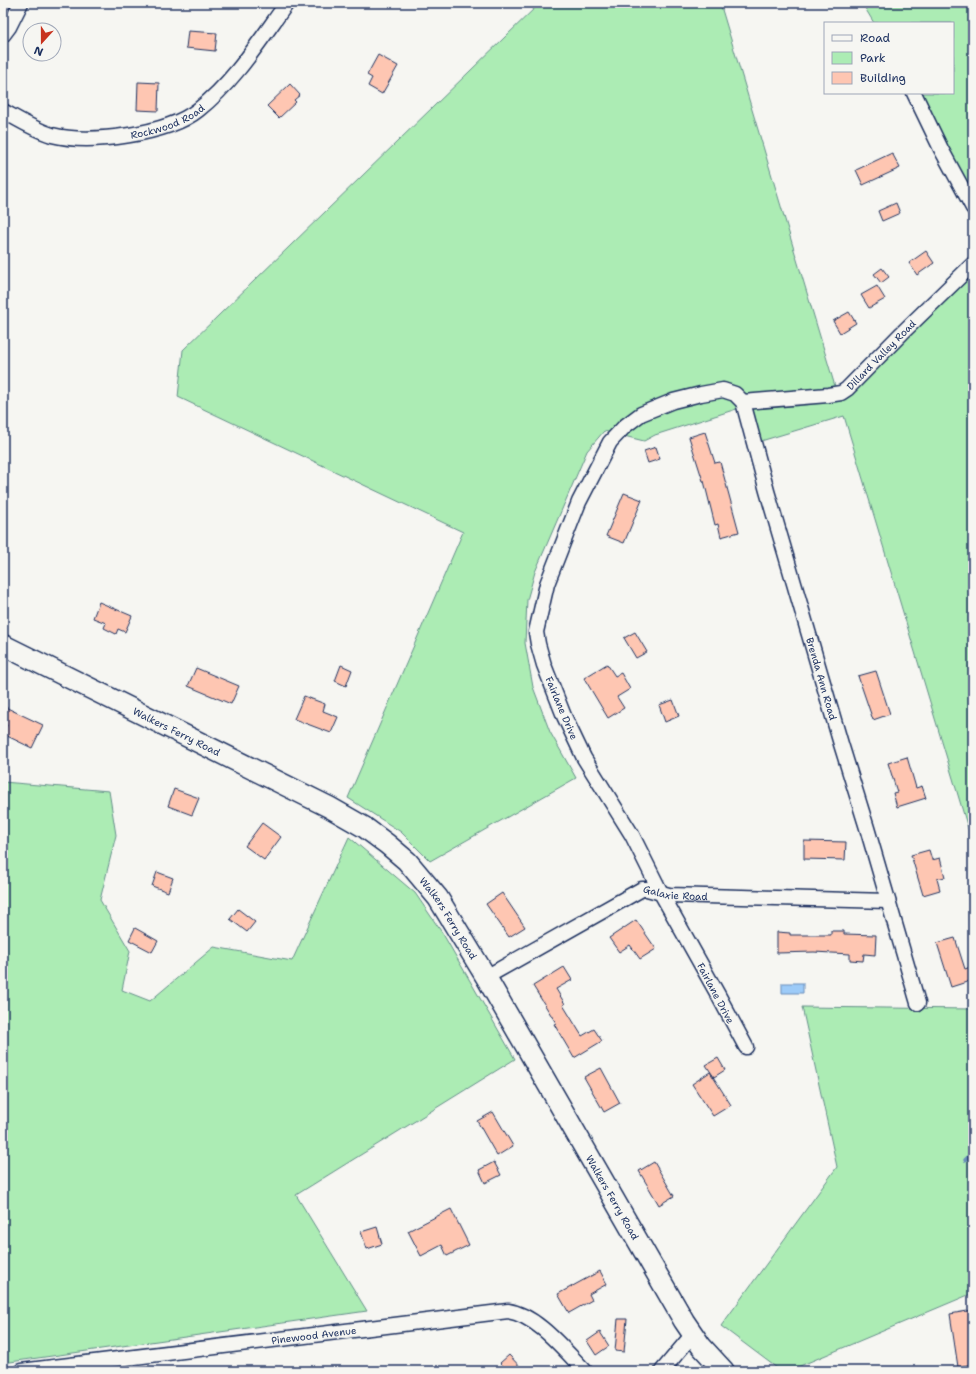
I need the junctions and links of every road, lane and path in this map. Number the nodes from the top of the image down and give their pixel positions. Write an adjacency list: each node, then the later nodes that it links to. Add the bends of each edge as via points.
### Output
1 (22, 3): 3 (street)
2 (287, 3): 5 (street, Rockwood Road, via 219,92 198,111 172,124 110,138 72,138 52,135)
3 (3, 35)
4 (914, 94): 6 (street)
5 (3, 111)
6 (973, 208)
7 (973, 264): 8 (street, Dillard Valley Road, via 841,393)
8 (743, 402): 10 (street, Fairlane Drive, via 735,394 723,390 673,401 641,414 610,442 579,502 547,584 536,632 544,665 584,758 632,835); 11 (street, Brenda Ann Road)
9 (3, 645): 12 (street, Walkers Ferry Road, via 266,775 364,827 407,861 431,888)
10 (662, 893): 11 (street, Galaxie Road); 12 (street, Galaxie Road, via 646,889 636,891); 14 (street, Fairlane Drive)
11 (888, 901): 13 (street, Brenda Ann Road)
12 (486, 976): 15 (street, Walkers Ferry Road)
13 (918, 1003)
14 (746, 1047)
15 (693, 1334): 18 (street); 19 (street, Walkers Ferry Road)
16 (21, 1371): 17 (street, Pinewood Avenue, via 508,1311 534,1320)
17 (585, 1371)
18 (662, 1371)
19 (724, 1371)

